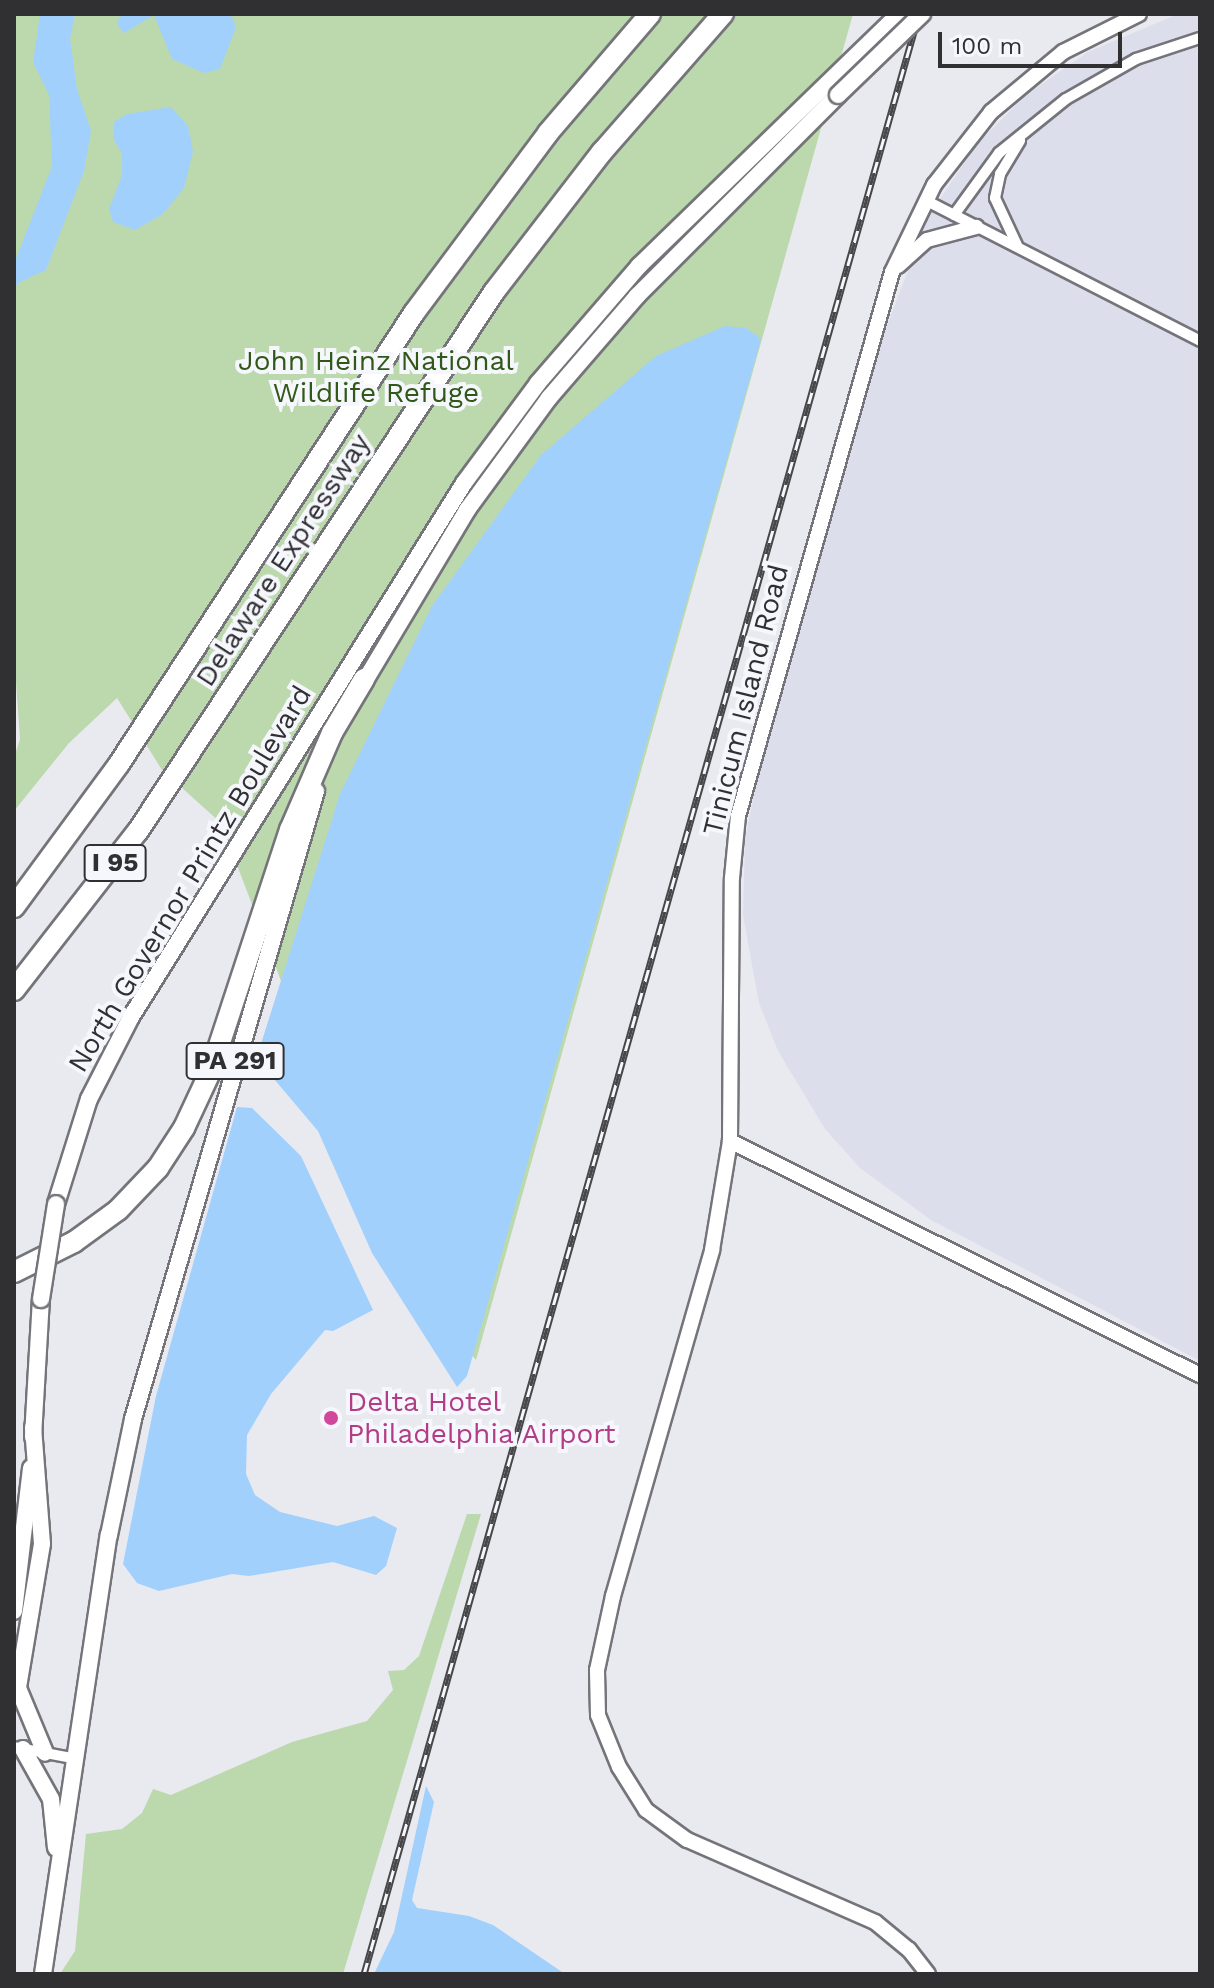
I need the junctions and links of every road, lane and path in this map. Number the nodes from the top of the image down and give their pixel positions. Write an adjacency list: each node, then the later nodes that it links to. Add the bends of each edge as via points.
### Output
1 (650, 14): 15 (highway, Delaware Expressway / I 95, via 539,145 414,313 145,726)
2 (723, 14): 16 (highway, Delaware Expressway / I 95, via 593,164 494,292 113,867)
3 (899, 14): 20 (main road, North Governor Printz Boulevard, bridge, via 639,266 538,383 464,483 120,1037 73,1141 56,1204 41,1299)
4 (922, 14): 14 (main road, PA 291, bridge, via 637,296 539,411 459,522)
5 (1139, 14): 8 (street, Tinicum Island Road, via 1079,42 1025,80 969,137)
6 (1200, 38): 7 (street, via 1107,73)
7 (1028, 130): 9 (street, via 999,153); 11 (street, via 1004,165 995,190 998,214)
8 (925, 200): 9 (street); 12 (street, Tinicum Island Road)
9 (954, 215): 10 (street)
10 (976, 227): 11 (street); 12 (street, via 927,240)
11 (1018, 248): 13 (street)
12 (892, 272): 17 (street, Tinicum Island Road, via 738,816 732,878)
13 (1200, 341)
14 (364, 679): 18 (highway, via 332,733 290,830 211,1070 184,1128 158,1168 118,1210 74,1242); 24 (main road, PA 291, via 323,771 296,853 150,1354 109,1535)
15 (14, 907)
16 (14, 990)
17 (730, 1141): 19 (street); 27 (street, Tinicum Island Road, via 712,1250 613,1596 597,1670 598,1715 619,1767 646,1810 687,1840 875,1922)
18 (14, 1272)
19 (1200, 1375)
20 (33, 1427): 21 (main road, North Governor Printz Boulevard); 23 (main road, via 43,1534 18,1688)
21 (14, 1611)
22 (18, 1748): 23 (street); 25 (main road, via 51,1799)
23 (45, 1753): 24 (street)
24 (77, 1759): 25 (main road, PA 291)
25 (56, 1893): 26 (main road, PA 291)
26 (43, 1974)
27 (928, 1974)

